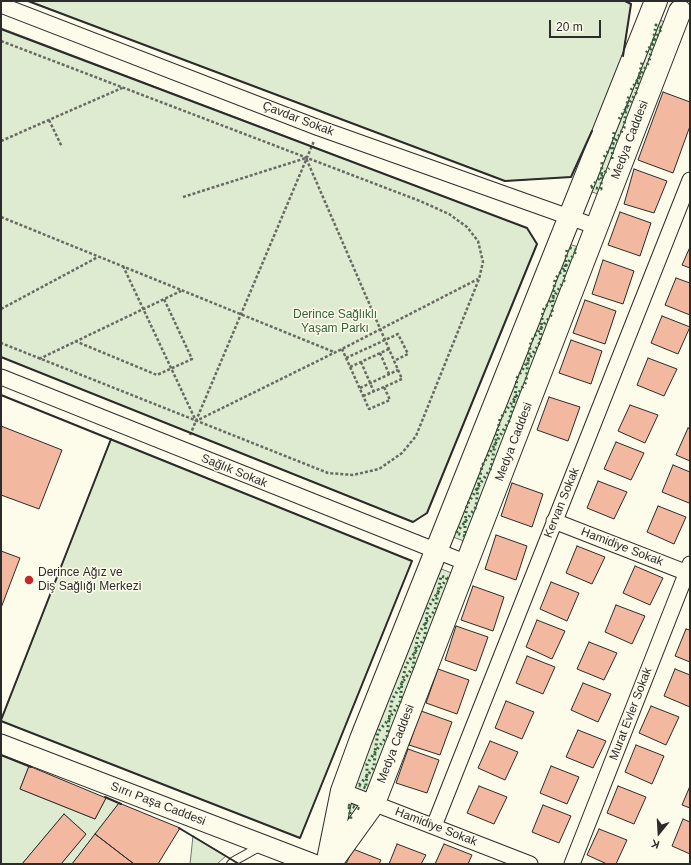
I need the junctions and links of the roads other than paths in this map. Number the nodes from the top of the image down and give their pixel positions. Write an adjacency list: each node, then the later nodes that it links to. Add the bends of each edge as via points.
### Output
1 (656, 1): 7 (main road, Medya Caddesi)
2 (659, 1): 4 (main road)
3 (1, 5): 7 (street, Çavdar Sokak, via 319,128)
4 (685, 13): 8 (main road, Medya Caddesi)
5 (690, 180): 6 (street, Kervan Sokak)
6 (684, 214): 10 (street, Kervan Sokak)
7 (569, 217): 8 (street, Çavdar Sokak); 11 (main road, Medya Caddesi)
8 (597, 227): 12 (main road, Medya Caddesi)
9 (1, 377): 11 (street, Sağlık Sokak)
10 (554, 521): 13 (street, Hamidiye Sokak); 17 (street, Kervan Sokak)
11 (436, 551): 12 (street, Sağlık Sokak); 15 (main road, Medya Caddesi, via 360,739)
12 (467, 563): 16 (main road, Medya Caddesi)
13 (689, 570): 23 (street, Murat Evler Sokak)
14 (1, 744): 18 (street, Sırrı Paşa Caddesi)
15 (342, 791): 16 (street, Hamidiye Sokak); 21 (main road, Medya Caddesi)
16 (374, 803): 17 (street, Hamidiye Sokak); 21 (main road, Medya Caddesi)
17 (434, 826): 22 (street, Hamidiye Sokak)
18 (264, 844): 19 (lane); 20 (street, Sırrı Paşa Caddesi)
19 (231, 864)
20 (314, 864)
21 (328, 864)
22 (530, 864)
23 (572, 864)

